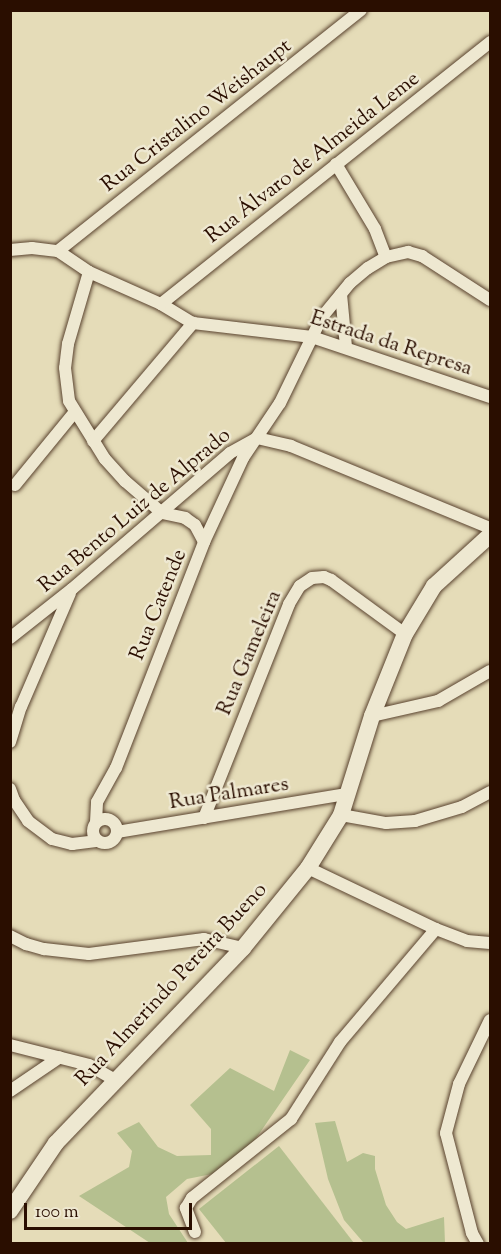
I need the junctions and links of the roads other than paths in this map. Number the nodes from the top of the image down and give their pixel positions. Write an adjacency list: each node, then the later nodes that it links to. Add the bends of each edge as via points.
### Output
1 (361, 10): 5 (street, Rua Cristalino Weishaupt)
2 (490, 42): 3 (street, Rua Álvaro de Almeida Leme)
3 (336, 164): 6 (street, via 375,229); 10 (street, Rua Álvaro de Almeida Leme)
4 (10, 250): 5 (street, Estrada da Represa)
5 (58, 251): 7 (street, Estrada da Represa)
6 (386, 256): 8 (street, Rua Catende); 9 (street, via 414,252)
7 (89, 272): 10 (street, Estrada da Represa); 15 (street, via 67,356 66,386)
8 (341, 294): 12 (street, Rua Catende, via 322,316); 13 (street)
9 (490, 300)
10 (161, 304): 11 (street, Estrada da Represa)
11 (193, 323): 12 (street, Estrada da Represa); 17 (street)
12 (312, 337): 13 (street, Estrada da Represa); 16 (street, Rua Catende, via 280,403)
13 (346, 347): 14 (street, Estrada da Represa)
14 (490, 396)
15 (74, 412): 17 (street); 18 (street)
16 (257, 438): 19 (street, Rua Bento Luiz de Alprado, via 230,453); 20 (street, via 291,446); 22 (street, Rua Catende, via 243,458)
17 (93, 441): 19 (street, via 125,481)
18 (15, 485)
19 (162, 513): 22 (street, via 185,518 201,533); 23 (street, Rua Bento Luiz de Alprado)
20 (490, 528)
21 (490, 535): 24 (main road, Rua Almerindo Pereira Bueno, via 434,586)
22 (204, 542): 30 (street, Rua Catende)
23 (72, 590): 25 (street, Rua Bento Luiz de Alprado); 28 (street, via 21,707)
24 (405, 634): 27 (main road, Rua Almerindo Pereira Bueno); 34 (street, Rua Gameleira, via 331,580 319,577 306,581 289,604)
25 (10, 638)
26 (490, 671): 27 (street, via 438,701)
27 (372, 716): 32 (main road, Rua Almerindo Pereira Bueno)
28 (10, 742)
29 (10, 789): 37 (street, Rua Palmares, via 28,821 46,836 72,844)
30 (105, 790): 35 (street, Rua Catende, via 97,802); 36 (street)
31 (490, 792): 33 (street, via 462,807 409,822 386,823)
32 (347, 794): 33 (main road, Rua Almerindo Pereira Bueno); 34 (street, Rua Palmares)
33 (341, 815): 38 (main road, Rua Almerindo Pereira Bueno)
34 (204, 818): 36 (street, Rua Palmares)
35 (96, 822): 36 (street, Rua Palmares, via 106,819); 37 (street, via 92,831)
36 (115, 827): 37 (street, Rua Palmares, via 110,842)
37 (98, 841)
38 (308, 868): 39 (street); 42 (main road, Rua Almerindo Pereira Bueno)
39 (436, 929): 41 (street, via 467,941); 49 (street, via 340,1042 291,1119 192,1198 186,1208)
40 (10, 936): 42 (street, via 26,944 89,954 204,939)
41 (490, 943)
42 (243, 948): 46 (main road, Rua Almerindo Pereira Bueno)
43 (490, 1020): 50 (street, via 459,1084 446,1133)
44 (10, 1045): 45 (street)
45 (60, 1057): 46 (street, via 89,1065); 47 (street)
46 (115, 1080): 48 (main road, Rua Almerindo Pereira Bueno, via 56,1143)
47 (10, 1091)
48 (10, 1211)
49 (195, 1232)
50 (478, 1244)

